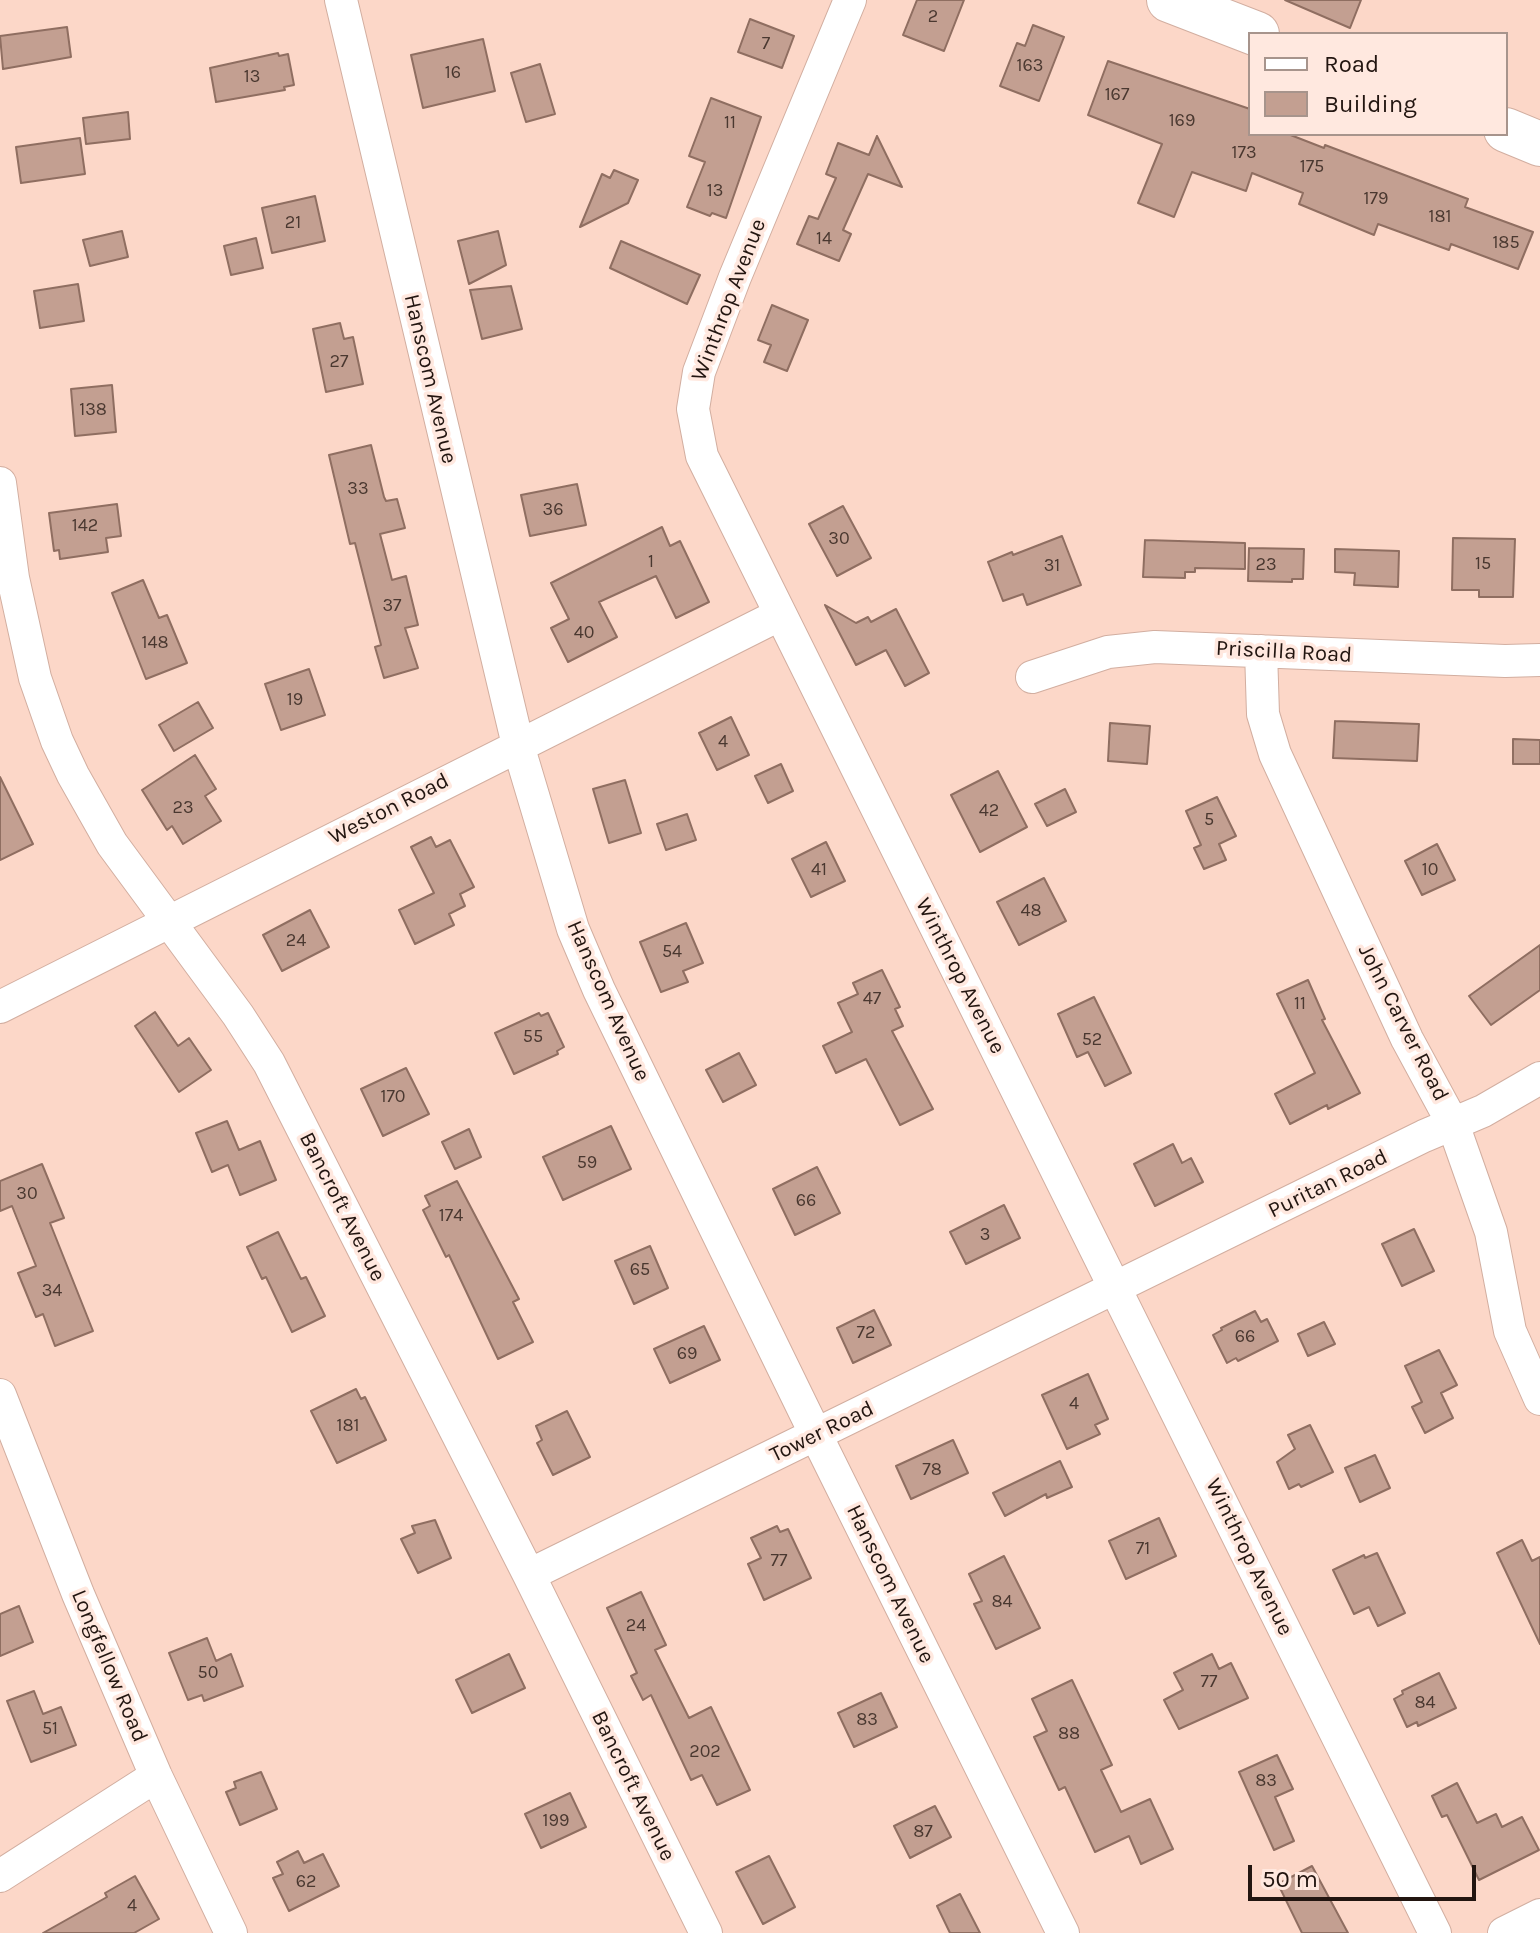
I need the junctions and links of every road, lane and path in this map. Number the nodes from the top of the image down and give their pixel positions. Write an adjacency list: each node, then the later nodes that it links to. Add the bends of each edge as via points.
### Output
1 (341, 0): 12 (street, Hanscom Avenue)
2 (850, 0): 8 (street, Winthrop Avenue, via 735,277 695,390 694,420 702,456)
3 (1169, 0): 4 (main road)
4 (1252, 32)
5 (1508, 131): 6 (main road)
6 (1540, 144)
7 (0, 483): 13 (street, Bancroft Avenue, via 23,630 57,741 93,814)
8 (779, 615): 12 (street, Weston Road); 17 (street, Winthrop Avenue)
9 (1261, 651): 10 (street, Priscilla Road); 11 (street, Priscilla Road, via 1143,648 1083,659); 16 (street, John Carver Road, via 1263,714 1275,754 1407,1039)
10 (1540, 660)
11 (1032, 677)
12 (518, 745): 13 (street, Weston Road); 20 (street, Hanscom Avenue, via 587,961)
13 (167, 922): 14 (street, Weston Road); 21 (street, Bancroft Avenue, via 269,1063)
14 (0, 1007)
15 (1540, 1078): 16 (street, Puritan Road)
16 (1453, 1124): 17 (street, Puritan Road); 19 (street, John Carver Road, via 1491,1232 1510,1331)
17 (1116, 1288): 20 (street, Tower Road); 28 (street, Winthrop Avenue)
18 (0, 1395): 22 (street, Longfellow Road)
19 (1540, 1399)
20 (816, 1435): 21 (street, Tower Road); 27 (street, Hanscom Avenue)
21 (529, 1575): 26 (street, Bancroft Avenue)
22 (156, 1776): 23 (street); 25 (street, Longfellow Road)
23 (0, 1876)
24 (1540, 1915): 29 (street)
25 (231, 1933)
26 (706, 1933)
27 (1063, 1933)
28 (1435, 1933)
29 (1504, 1933)

